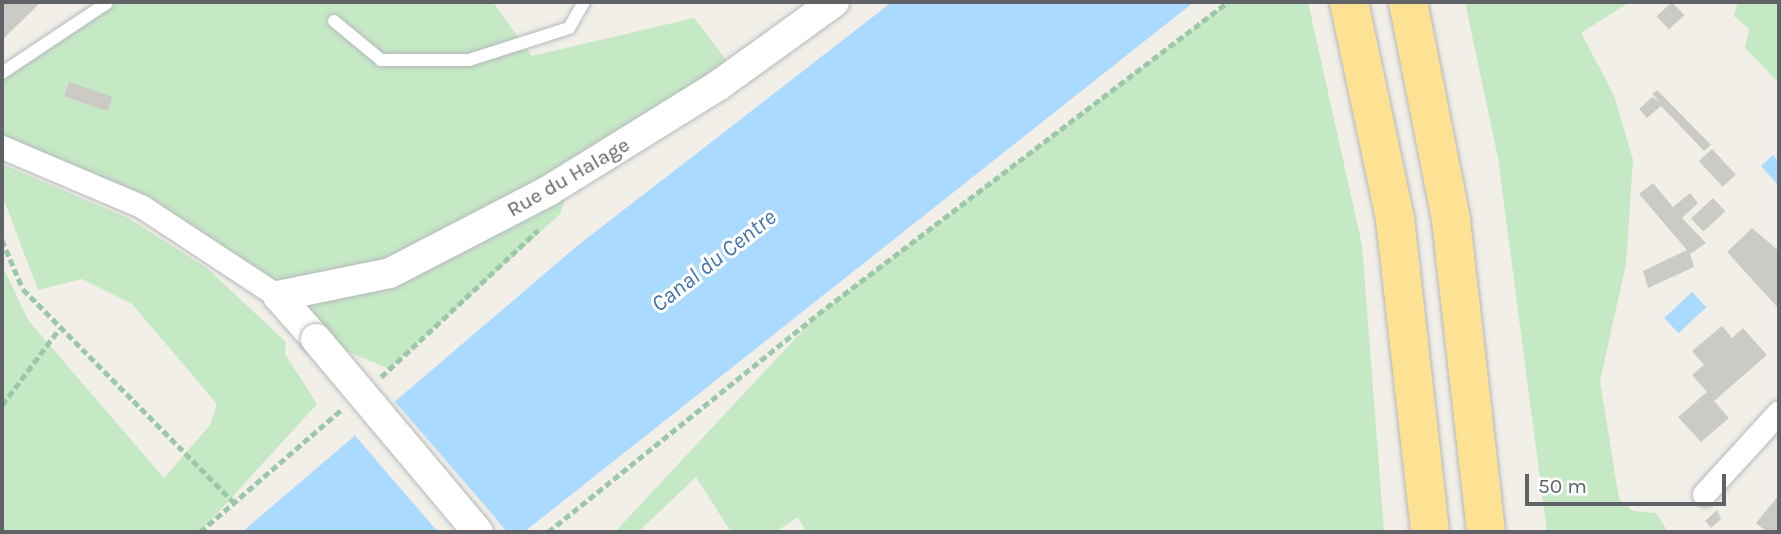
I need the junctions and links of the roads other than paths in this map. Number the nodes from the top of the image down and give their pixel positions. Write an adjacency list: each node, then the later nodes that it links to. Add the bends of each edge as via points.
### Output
1 (583, 2): 6 (lane, via 569,28 469,60 381,60)
2 (834, 2): 9 (street, Rue du Halage, via 737,74 548,191 390,273)
3 (1349, 2): 14 (highway, via 1395,219)
4 (107, 3): 7 (lane)
5 (1409, 8): 11 (highway, via 1451,220)
6 (334, 21)
7 (2, 73)
8 (2, 147): 9 (street, via 141,206)
9 (278, 296): 13 (street, bridge)
10 (1779, 412): 12 (street)
11 (1483, 485): 15 (highway); 16 (highway)
12 (1704, 494)
13 (478, 532)
14 (1430, 532)
15 (1486, 532)
16 (1504, 532)

